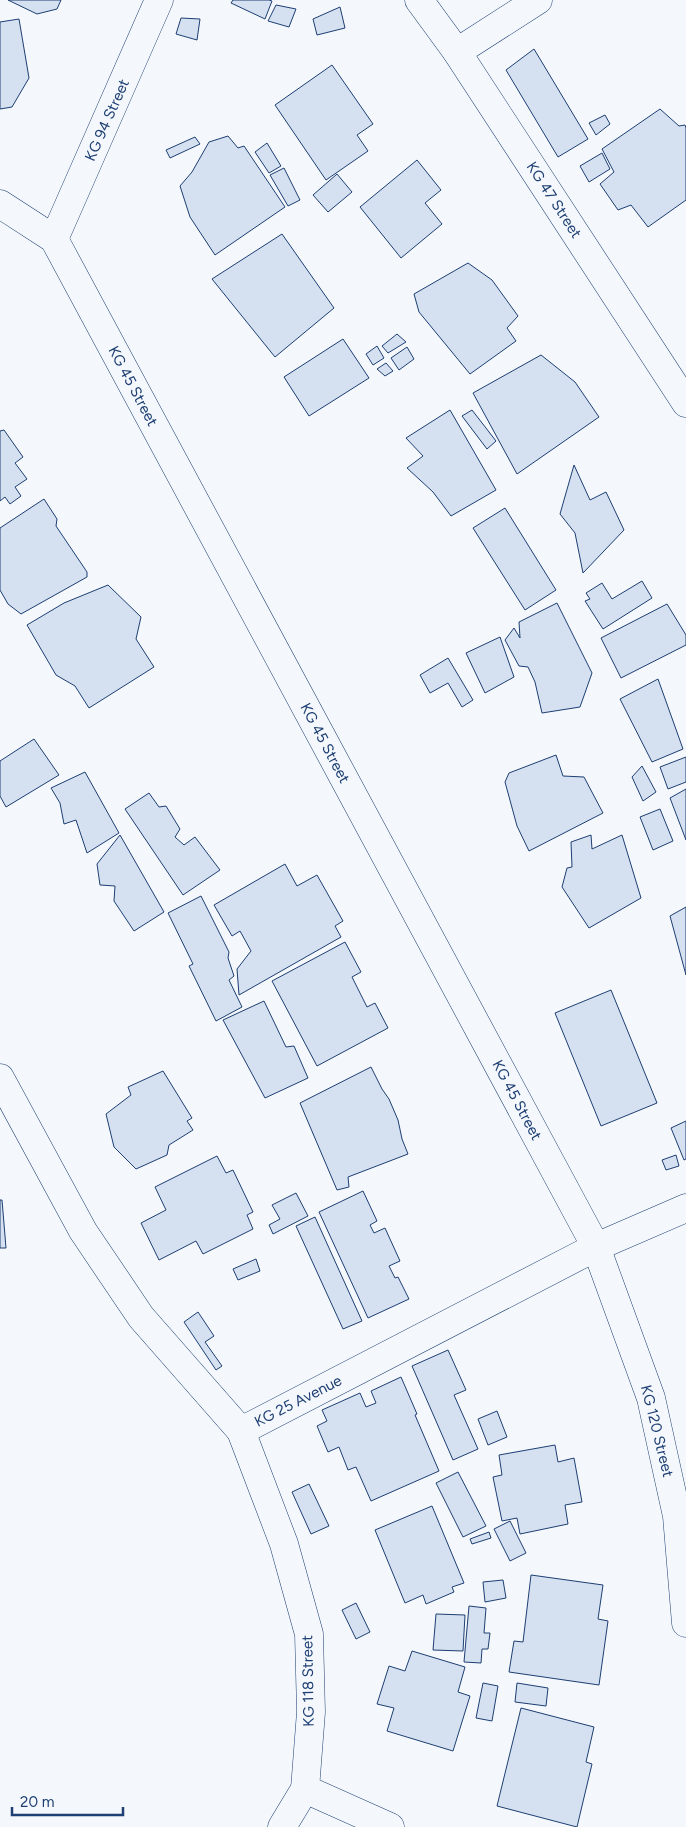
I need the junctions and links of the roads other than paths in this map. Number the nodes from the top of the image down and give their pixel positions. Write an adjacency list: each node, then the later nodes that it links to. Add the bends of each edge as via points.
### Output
1 (160, 0): 6 (street, KG 94 Street)
2 (419, 0): 4 (street, KG 47 Street)
3 (538, 0): 4 (street)
4 (457, 52): 7 (street, KG 47 Street)
5 (0, 204): 6 (street)
6 (54, 239): 10 (street, KG 45 Street)
7 (686, 403)
8 (0, 1078): 11 (street, KG 25 Avenue, via 83,1231 141,1317)
9 (686, 1208): 10 (street, KG 25 Avenue)
10 (596, 1247): 11 (street, KG 25 Avenue); 12 (street, KG 120 Street, via 651,1398 678,1516)
11 (241, 1431): 13 (street, KG 118 Street, via 284,1544 309,1634 310,1712)
12 (686, 1623)
13 (305, 1789): 14 (street); 15 (street)
14 (282, 1827)
15 (390, 1827)

